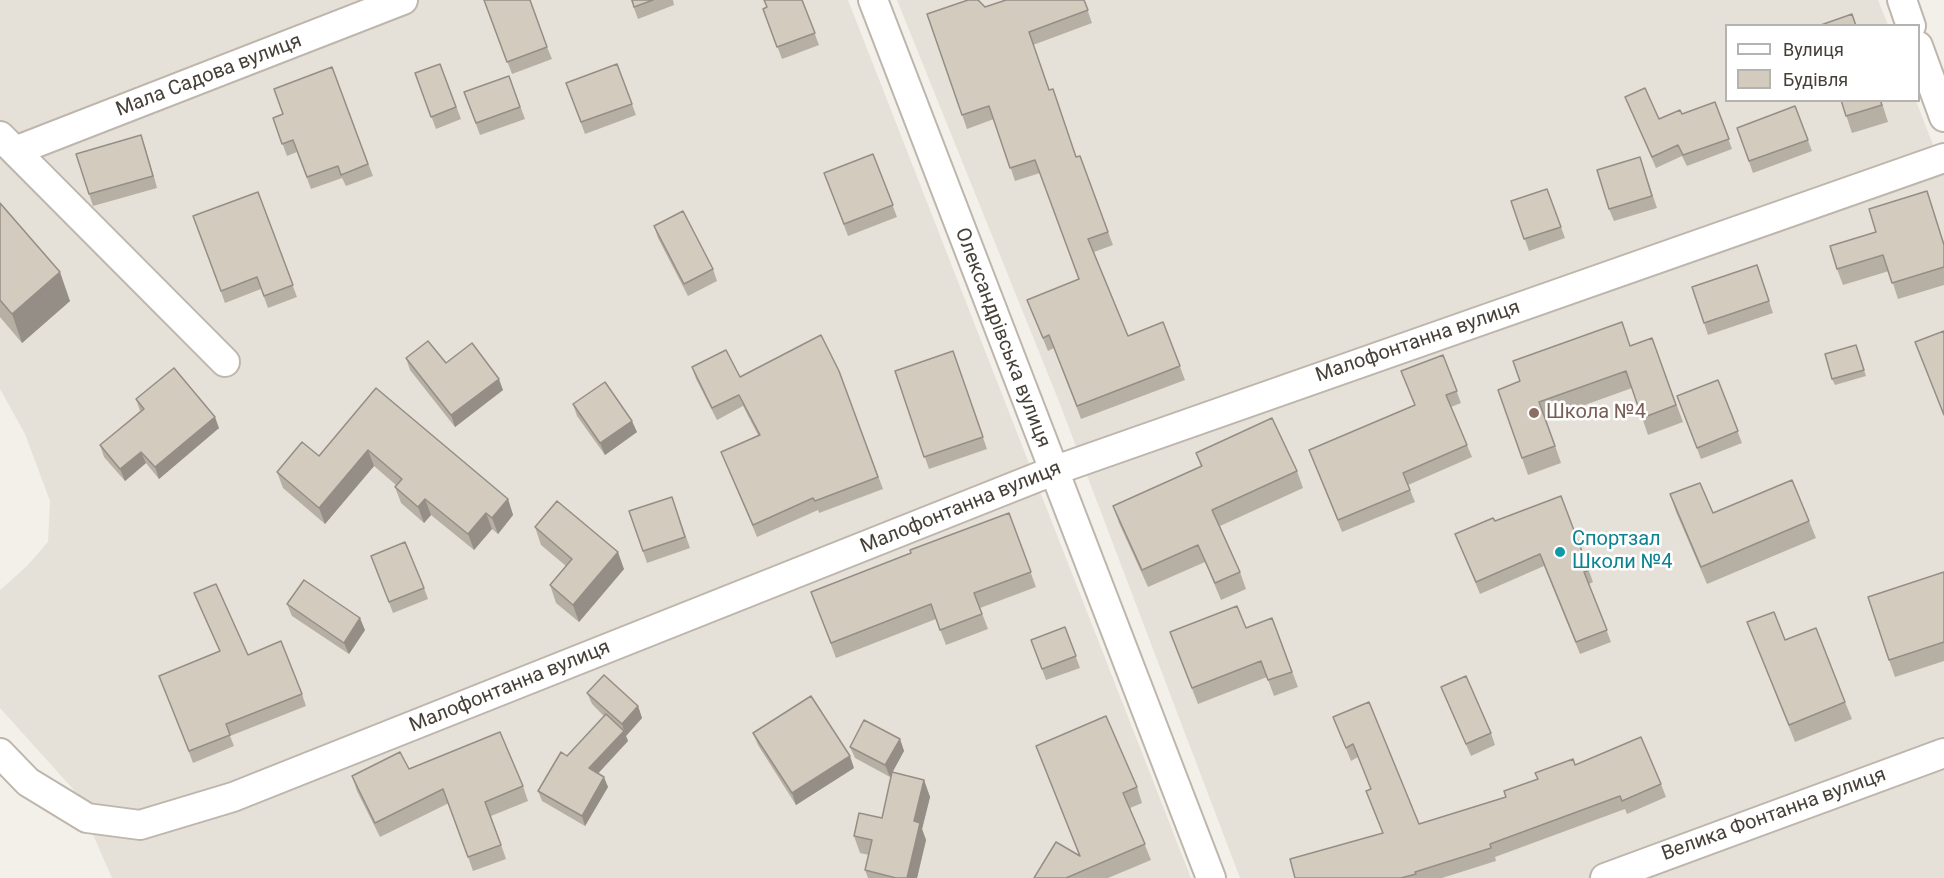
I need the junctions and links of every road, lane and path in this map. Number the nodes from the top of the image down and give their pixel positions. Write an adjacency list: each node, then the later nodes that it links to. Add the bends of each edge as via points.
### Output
1 (403, 0): 7 (street, Мала Садова вулиця)
2 (873, 0): 10 (street, Олександрівська вулиця)
3 (1902, 0): 4 (street)
4 (1910, 24)
5 (1920, 51): 6 (street)
6 (1944, 117)
7 (8, 144): 9 (street, Мала Садова вулиця)
8 (1944, 158): 10 (street, Малофонтанна вулиця)
9 (225, 362)
10 (1053, 471): 11 (street, Малофонтанна вулиця, via 233,797 140,825 87,818 28,782); 13 (street, Олександрівська вулиця)
11 (0, 753)
12 (1944, 753): 14 (street, Велика Фонтанна вулиця)
13 (1211, 878)
14 (1605, 878)

